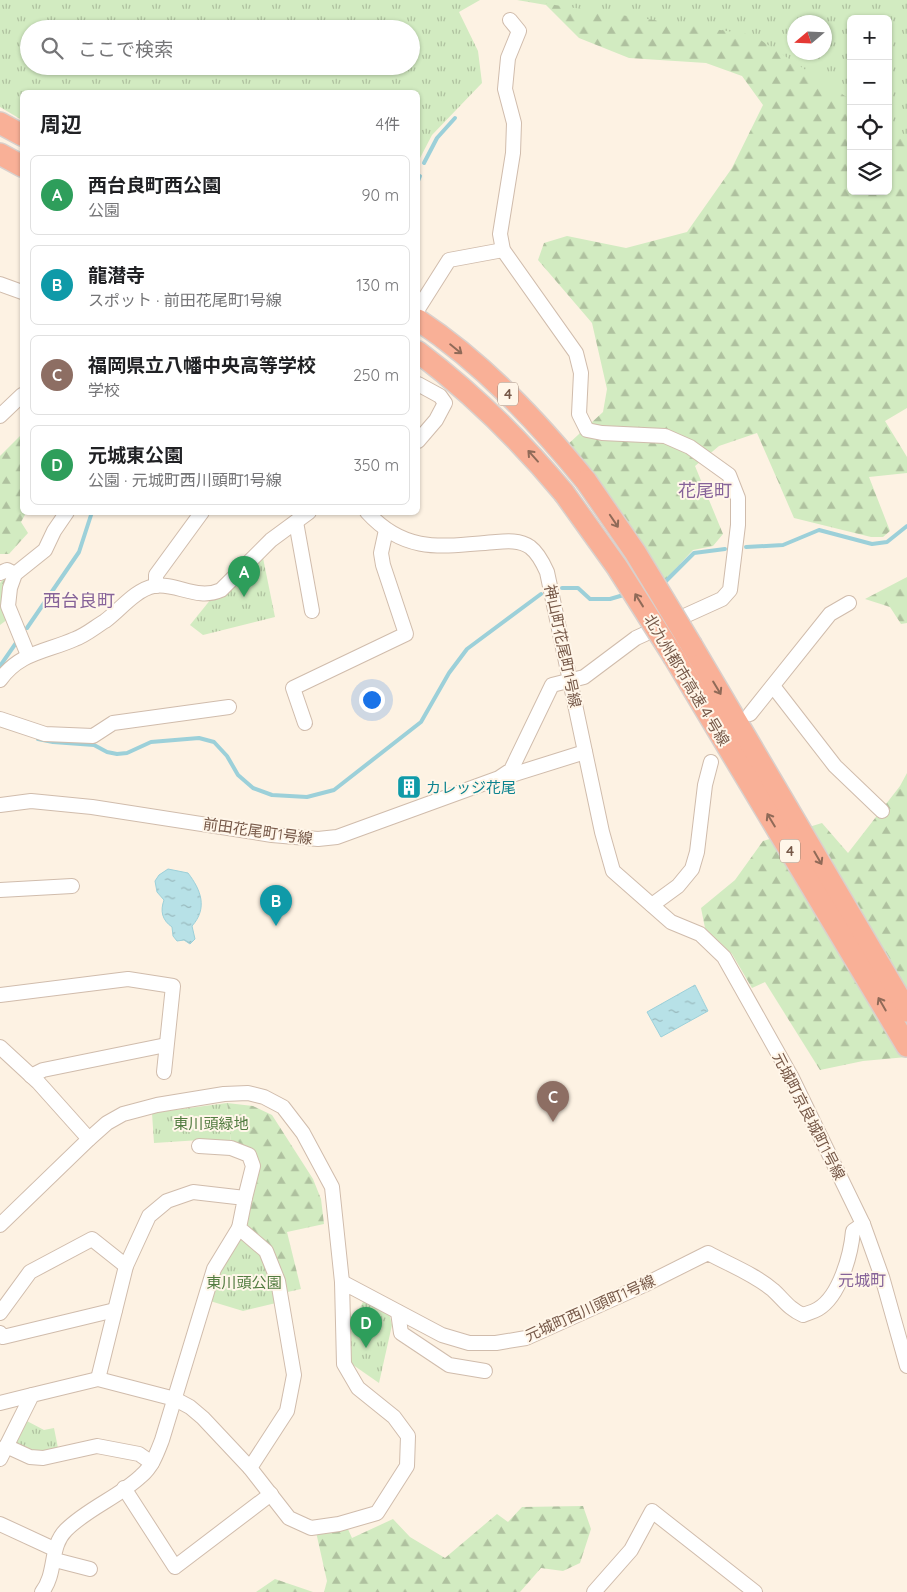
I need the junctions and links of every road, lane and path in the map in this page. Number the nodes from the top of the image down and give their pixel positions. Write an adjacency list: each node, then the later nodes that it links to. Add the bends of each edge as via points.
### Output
1 (510, 20): 6 (street, via 519,31 508,58 505,89 514,123 514,153 500,234)
2 (0, 123): 3 (highway)
3 (20, 134)
4 (0, 154): 5 (highway)
5 (20, 165)
6 (504, 250): 9 (street, via 449,260); 29 (street, via 576,354 581,373 579,414 587,430 665,436 690,447 729,475 738,498 730,590 722,599 636,638 584,677)
7 (0, 284): 8 (street)
8 (20, 291)
9 (420, 309)
10 (420, 314): 44 (highway, 北九州都市高速４号線 / 4, one-way to 44, bridge, via 525,411 586,481 635,552 692,646)
11 (420, 354): 46 (highway, 北九州都市高速４号線 / 4, one-way to 11, bridge, via 617,567 564,493 513,435 478,400)
12 (420, 385): 15 (street, via 440,396 445,403)
13 (20, 397): 14 (street)
14 (0, 416)
15 (420, 439)
16 (66, 515): 23 (street, via 45,550)
17 (200, 515): 24 (street, via 156,575)
18 (305, 515): 20 (street)
19 (370, 515): 21 (street, 神山町花尾町1号線)
20 (296, 522): 24 (street, via 271,540 221,590 210,595); 26 (street)
21 (386, 530): 29 (street, 神山町花尾町1号線, via 417,545 436,547 512,541 529,546 548,572); 34 (street, via 381,553 383,565 406,634 293,688)
22 (0, 574): 23 (street, via 7,570)
23 (15, 574): 27 (street, via 8,606)
24 (156, 586): 27 (street, via 142,590 119,611 77,639)
25 (849, 604): 30 (street, via 830,614)
26 (312, 611)
27 (28, 655): 28 (street, via 9,668)
28 (0, 680)
29 (570, 681): 35 (street, 神山町花尾町1号線); 37 (street, 前田花尾町1号線, via 552,685 511,770)
30 (773, 686): 32 (street); 39 (street, via 835,766)
31 (229, 707): 33 (street, via 113,723 93,736 45,734)
32 (750, 714)
33 (0, 719)
34 (305, 723)
35 (585, 752): 37 (street); 42 (street, 神山町花尾町1号線, via 614,871)
36 (711, 762): 42 (street, via 692,869 678,886)
37 (499, 778): 38 (street, 前田花尾町1号線, via 337,837 318,839 92,807 31,801)
38 (0, 805)
39 (882, 812)
40 (72, 886): 41 (street)
41 (0, 890)
42 (652, 905): 53 (street, 元城町京良城町1号線, via 671,922 700,934 724,957 792,1078)
43 (0, 995): 45 (street, via 128,979 173,986)
44 (907, 1011)
45 (166, 1046): 48 (street); 49 (street, via 43,1070)
46 (907, 1046)
47 (0, 1047): 49 (street)
48 (164, 1072)
49 (31, 1076): 50 (street)
50 (90, 1139): 54 (street); 57 (street, via 123,1114 224,1094 248,1093 283,1107 303,1133 332,1187)
51 (199, 1146): 52 (street, via 231,1148 248,1155 253,1166)
52 (245, 1198): 55 (street); 56 (street, via 193,1192 167,1201 149,1216)
53 (863, 1224): 60 (street, 元城町西川頭町1号線, via 853,1231 851,1252 842,1276 826,1302 803,1315 791,1310 767,1286 708,1253 526,1338 469,1343 442,1335); 62 (street, 元城町京良城町1号線)
54 (0, 1225)
55 (240, 1228): 66 (street, via 214,1269); 71 (street, via 266,1251 278,1281 294,1374 287,1411)
56 (126, 1266): 58 (street); 59 (street, via 92,1238 30,1272)
57 (342, 1282): 60 (street, 元城町西川頭町1号線); 73 (street, via 344,1364 358,1388 394,1417 408,1436 407,1466 377,1513 339,1524 311,1528 289,1518)
58 (115, 1310): 61 (street, via 3,1337); 64 (street)
59 (0, 1312)
60 (398, 1312): 63 (street, via 401,1333 449,1364)
61 (0, 1333)
62 (907, 1366)
63 (485, 1371)
64 (98, 1379): 65 (street); 66 (street)
65 (32, 1395): 67 (street); 68 (street)
66 (175, 1399): 70 (street); 71 (street, via 190,1406)
67 (0, 1402)
68 (6, 1446): 69 (street); 70 (street, via 30,1457 43,1458 96,1446 139,1454)
69 (0, 1459)
70 (152, 1463): 72 (street)
71 (250, 1468): 73 (street)
72 (124, 1488): 73 (street, via 175,1567); 75 (street, via 65,1531)
73 (271, 1494)
74 (0, 1524): 75 (street)
75 (54, 1554): 76 (street); 77 (street, via 48,1584)
76 (90, 1569)
77 (42, 1592)
78 (594, 1592): 79 (street, via 631,1550 652,1511)
79 (755, 1592)

